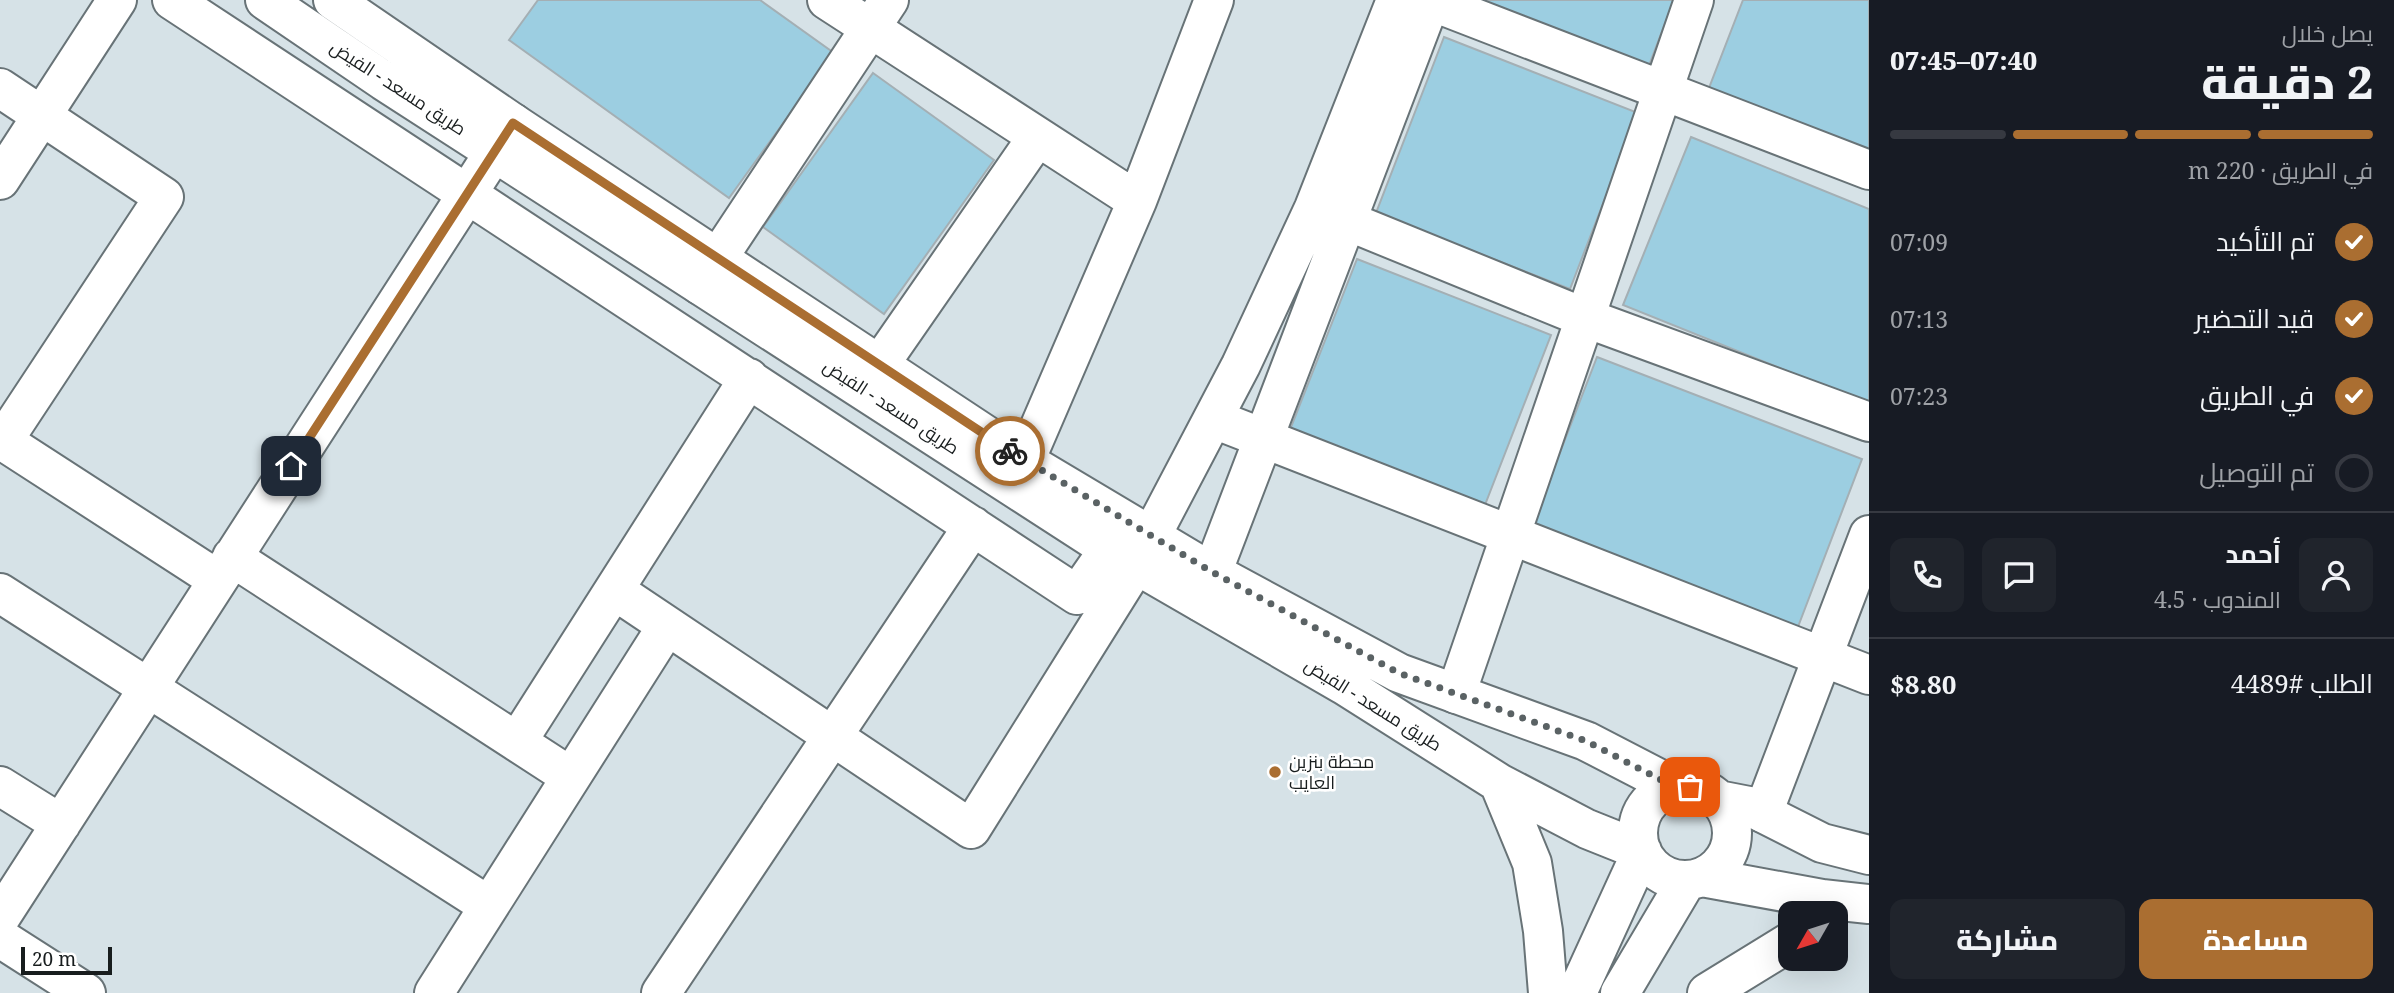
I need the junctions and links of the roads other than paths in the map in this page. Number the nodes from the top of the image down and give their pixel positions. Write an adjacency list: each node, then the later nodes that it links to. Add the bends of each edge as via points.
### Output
1 (117, 0): 12 (street)
2 (172, 0): 17 (street)
3 (265, 0): 13 (street, طريق مسعد - الفيض, via 384,81)
4 (827, 0): 9 (street)
5 (1214, 0): 18 (street)
6 (1421, 0): 11 (street); 19 (street)
7 (1694, 0): 11 (street)
8 (338, 2): 13 (street, طريق مسعد - الفيض)
9 (879, 14): 14 (street); 20 (street)
10 (0, 88): 12 (street)
11 (1661, 91): 15 (street); 21 (street)
12 (42, 116): 16 (street); 27 (street, via 164,197)
13 (504, 136): 17 (street); 20 (street, طريق مسعد - الفيض)
14 (1036, 139): 18 (street); 22 (street)
15 (1869, 170)
16 (0, 180)
17 (468, 193): 23 (street); 33 (street)
18 (1137, 201): 28 (street)
19 (1330, 214): 21 (street); 24 (street); 26 (street)
20 (709, 270): 22 (street, طريق مسعد - الفيض); 32 (street, طريق مسعد - الفيض)
21 (1583, 317): 25 (street); 30 (street)
22 (880, 364): 28 (street, طريق مسعد - الفيض)
23 (749, 378): 29 (street); 35 (street)
24 (1214, 419): 26 (street); 32 (street)
25 (1869, 422)
26 (1264, 438): 30 (street); 34 (street)
27 (2, 440): 33 (street)
28 (1025, 461): 32 (street, طريق مسعد - الفيض)
29 (973, 526): 32 (street, via 1077,595); 42 (street)
30 (1510, 535): 38 (street); 41 (street)
31 (1869, 535): 38 (street)
32 (1132, 550): 34 (street, طريق مسعد - الفيض); 42 (street, via 971,829)
33 (225, 569): 40 (street); 43 (street)
34 (1206, 587): 41 (street, طريق مسعد - الفيض); 45 (street, طريق مسعد - الفيض, via 1344,685)
35 (614, 590): 37 (street); 43 (street)
36 (0, 593): 40 (street)
37 (667, 626): 42 (street); 44 (street)
38 (1822, 657): 39 (street); 49 (street)
39 (1869, 675)
40 (149, 687): 50 (street); 54 (street)
41 (1456, 694): 47 (street, طريق مسعد - الفيض, via 1586,741)
42 (832, 737): 61 (street)
43 (517, 742): 44 (street)
44 (571, 777): 54 (street)
45 (1499, 783): 51 (street, طريق مسعد - الفيض, via 1587,829); 62 (street, via 1532,863)
46 (0, 786): 50 (street)
47 (1675, 787): 48 (street, طريق مسعد - الفيض, via 1698,789); 51 (street, via 1649,803 1641,816 1637,831)
48 (1718, 800): 49 (street, طريق مسعد - الفيض); 53 (street, via 1729,820 1731,843 1720,863)
49 (1763, 813): 52 (street, طريق مسعد - الفيض, via 1822,843)
50 (61, 824): 56 (street)
51 (1642, 851): 53 (street, طريق مسعد - الفيض, via 1657,872 1671,879); 63 (street)
52 (1869, 855)
53 (1694, 879): 55 (street, طريق مسعد - الفيض); 64 (street)
54 (489, 905): 60 (street)
55 (1856, 908)
56 (0, 918)
57 (0, 938): 59 (street)
58 (1778, 949): 65 (street)
59 (86, 993)
60 (434, 993)
61 (661, 993)
62 (1548, 993)
63 (1577, 993)
64 (1620, 993)
65 (1707, 993)

